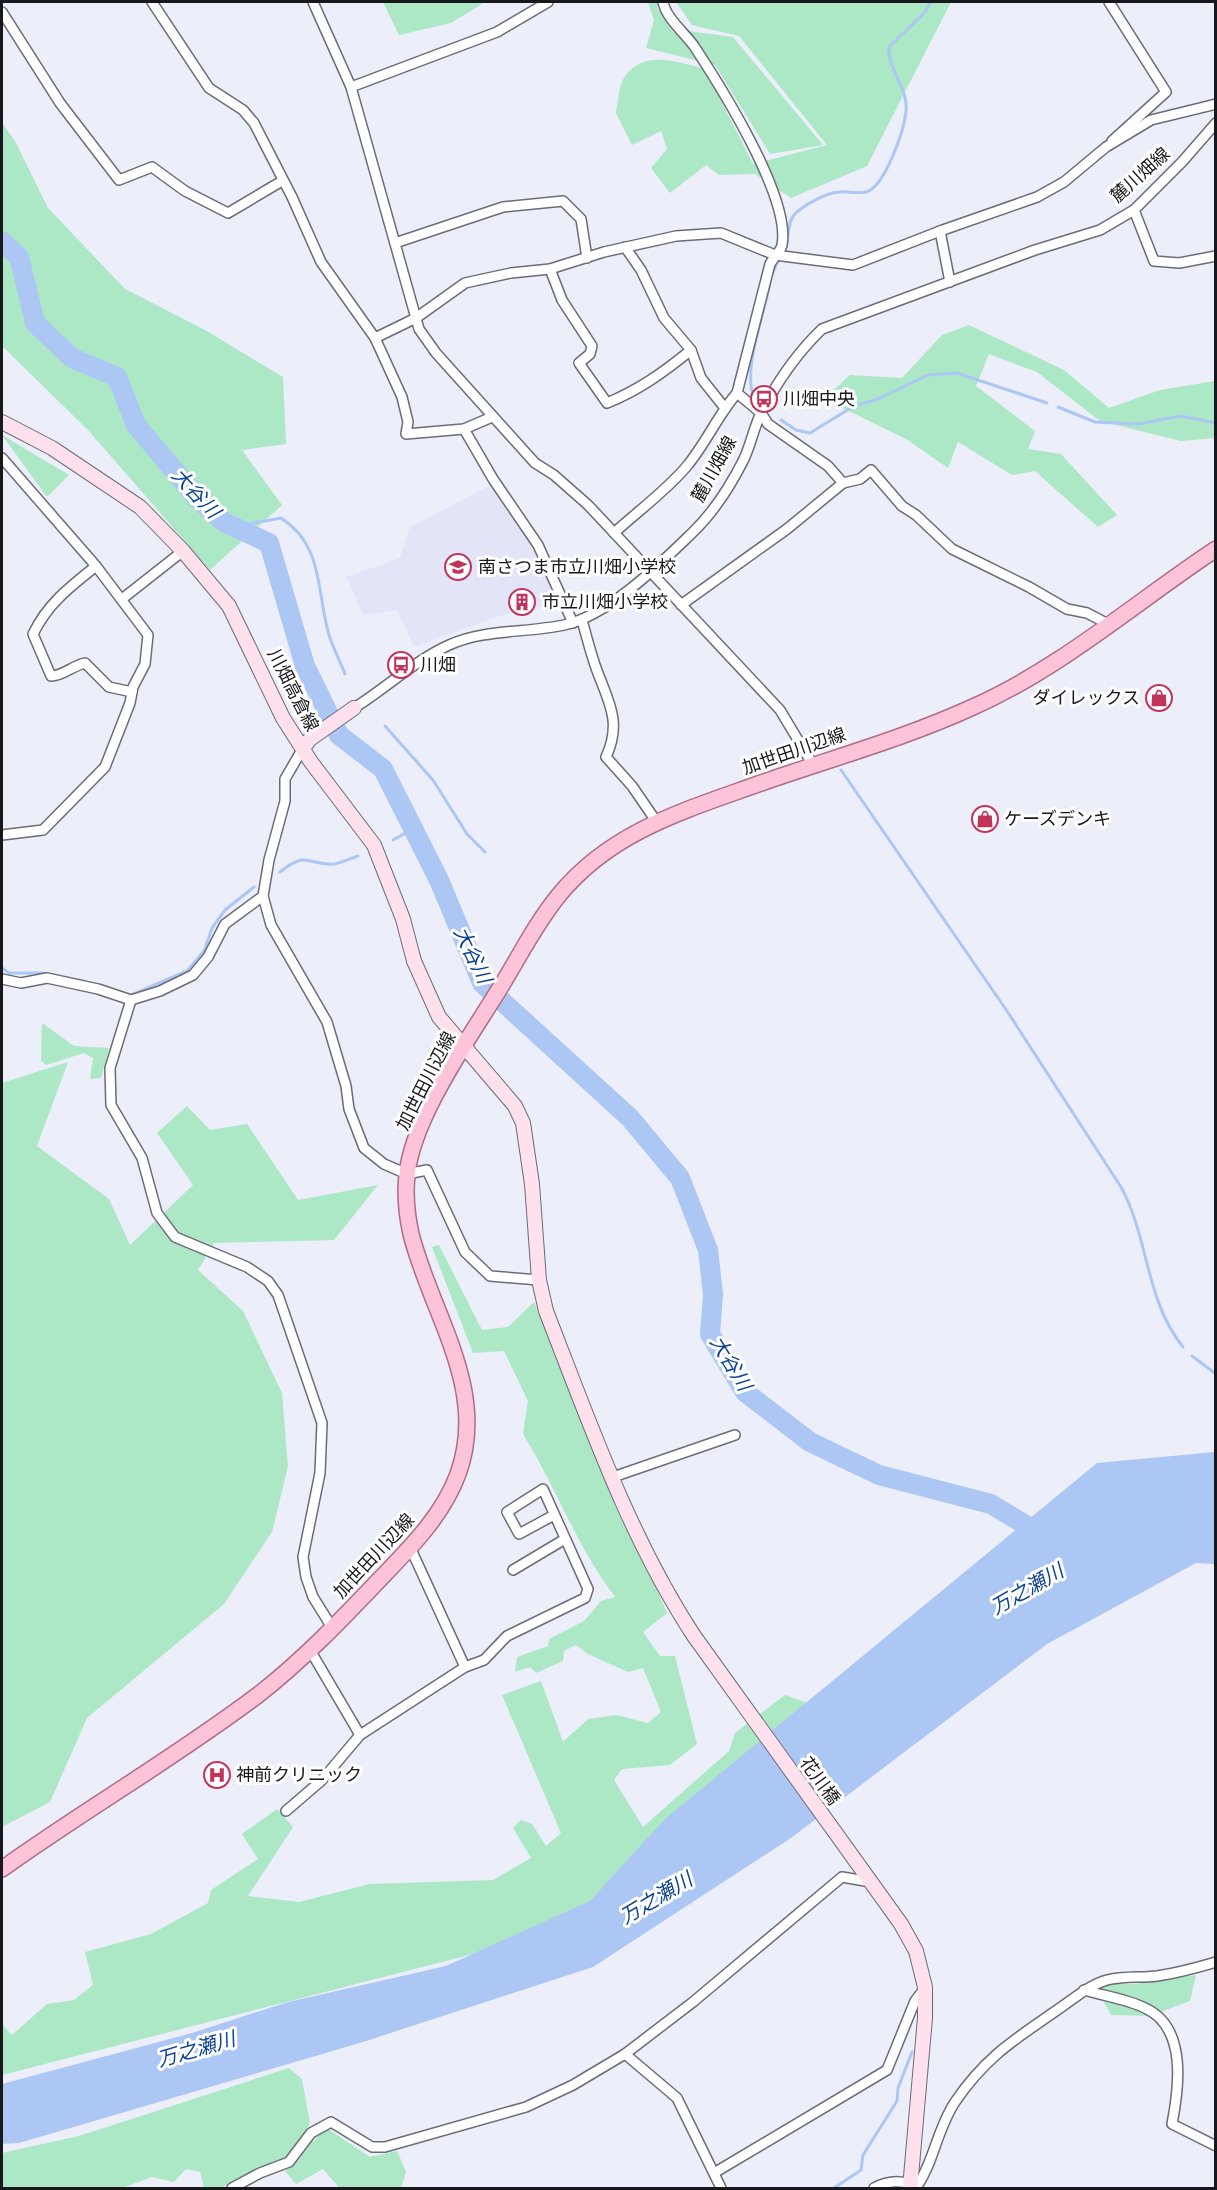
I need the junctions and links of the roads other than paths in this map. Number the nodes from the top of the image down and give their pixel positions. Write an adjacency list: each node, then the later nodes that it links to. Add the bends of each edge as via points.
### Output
1 (152, 2): 11 (street, via 209,88 249,115)
2 (313, 2): 7 (street)
3 (548, 2): 7 (street, via 497,33)
4 (663, 2): 16 (street, via 666,12 686,34 724,92 778,200 782,247)
5 (1109, 2): 10 (street, via 1166,92)
6 (2, 12): 11 (street, via 60,103 119,180 152,167 185,191 228,213)
7 (351, 87): 14 (street)
8 (1215, 104): 10 (street, via 1151,120)
9 (1215, 123): 12 (street, 麓川畑線)
10 (1106, 147): 13 (street, via 1064,182 1037,197)
11 (282, 181): 22 (street, via 331,279)
12 (1134, 210): 17 (street, via 1154,261 1179,263); 20 (street, 麓川畑線, via 1100,230)
13 (940, 231): 16 (street, via 854,265); 20 (street)
14 (395, 243): 18 (street, via 503,207 563,201 581,219); 21 (street)
15 (625, 247): 16 (street, via 676,236 721,233); 18 (street); 23 (street, via 664,318)
16 (775, 255): 24 (street)
17 (1215, 256)
18 (586, 258): 19 (street)
19 (549, 269): 21 (street, via 465,283); 23 (street, via 562,300 591,346 590,354 579,363 607,403 651,382)
20 (950, 282): 26 (street, 麓川畑線, via 822,329 799,350)
21 (416, 318): 22 (street); 27 (street, via 436,353)
22 (375, 338): 29 (street, via 402,397 408,422 406,434)
23 (691, 350): 25 (street, via 701,378)
24 (737, 393): 25 (street); 26 (street)
25 (724, 407): 32 (street, via 720,419 688,464)
26 (761, 413): 31 (street, via 768,424 828,466); 36 (street, 麓川畑線, via 743,460 711,512)
27 (492, 417): 29 (street); 32 (street, via 535,463 580,497)
28 (2, 422): 34 (street, 川畑高倉線, via 52,448 124,495)
29 (464, 429): 39 (street, via 538,545)
30 (2, 458): 35 (street)
31 (843, 483): 38 (street, via 787,529); 40 (street, via 860,479 871,470 902,506 952,549 1067,609 1087,613)
32 (614, 533): 36 (street)
33 (1215, 549): 40 (main road, 加世田川辺線)
34 (183, 551): 37 (street); 43 (street, 川畑高倉線, via 229,606 270,692)
35 (96, 566): 37 (street); 41 (street, via 58,596 33,634 51,676 85,663 108,687)
36 (649, 571): 38 (street); 39 (street, 麓川畑線, via 603,608)
37 (122, 599): 41 (street, via 148,635 145,664)
38 (681, 605): 44 (street, via 780,710)
39 (578, 621): 42 (street, 麓川畑線, via 450,645); 45 (street, via 611,705 613,741 606,758)
40 (1108, 624): 44 (main road, 加世田川辺線, via 1029,678 970,709)
41 (132, 692): 46 (street, via 105,767 43,830)
42 (354, 708): 43 (street, 麓川畑線)
43 (306, 743): 47 (street, via 285,779 285,801 268,860); 50 (street, 川畑高倉線, via 374,845 397,900 424,986 439,1017)
44 (813, 765): 45 (main road, 加世田川辺線)
45 (656, 821): 50 (main road, 加世田川辺線, via 608,848 559,895)
46 (2, 835)
47 (263, 896): 49 (street, via 225,924 208,957 193,975); 51 (street, via 271,924 327,1022 349,1108 364,1148 384,1164)
48 (2, 979): 49 (street, via 21,983 47,978)
49 (131, 1000): 59 (street, via 110,1068 111,1105 142,1158 157,1213 175,1238 223,1255 268,1281 278,1295 319,1408 323,1439 320,1473 303,1557 313,1597)
50 (468, 1042): 51 (main road, 加世田川辺線, via 430,1108); 52 (street, 川畑高倉線, via 523,1123)
51 (407, 1174): 52 (street, via 427,1170 465,1252 489,1276); 57 (main road, 加世田川辺線, via 412,1236 455,1355 468,1421 457,1478 439,1511)
52 (539, 1280): 54 (street, 川畑高倉線, via 546,1311)
53 (735, 1435): 54 (street)
54 (613, 1477): 65 (street, 花川橋, via 680,1614)
55 (554, 1515): 55 (street, via 543,1489 507,1512 519,1534); 56 (street)
56 (565, 1539): 58 (street); 61 (street, via 588,1589 585,1598 507,1636 491,1654)
57 (410, 1547): 59 (main road, 加世田川辺線); 61 (street)
58 (513, 1570)
59 (333, 1629): 60 (main road, 加世田川辺線)
60 (310, 1650): 62 (street); 64 (main road, 加世田川辺線, via 213,1728)
61 (465, 1666): 62 (street)
62 (360, 1735): 63 (street, via 322,1780)
63 (286, 1811)
64 (2, 1869)
65 (871, 1882): 67 (street, 花川橋, via 911,1941); 69 (street, via 842,1877)
66 (1215, 1962): 68 (street, via 1158,1976 1108,1980)
67 (924, 1987): 71 (street, via 887,2070); 72 (street, 花川橋)
68 (1084, 1990): 70 (street, via 1148,2009 1172,2032 1178,2061 1172,2124); 72 (street, via 987,2061 943,2122 928,2172)
69 (625, 2054): 71 (street, via 677,2098); 73 (street, via 526,2108 385,2147 372,2147 331,2122 311,2133 289,2162)
70 (1215, 2146)
71 (714, 2173): 74 (street)
72 (912, 2187): 75 (street, via 900,2181)
73 (232, 2188)
74 (721, 2188)
75 (874, 2188)

